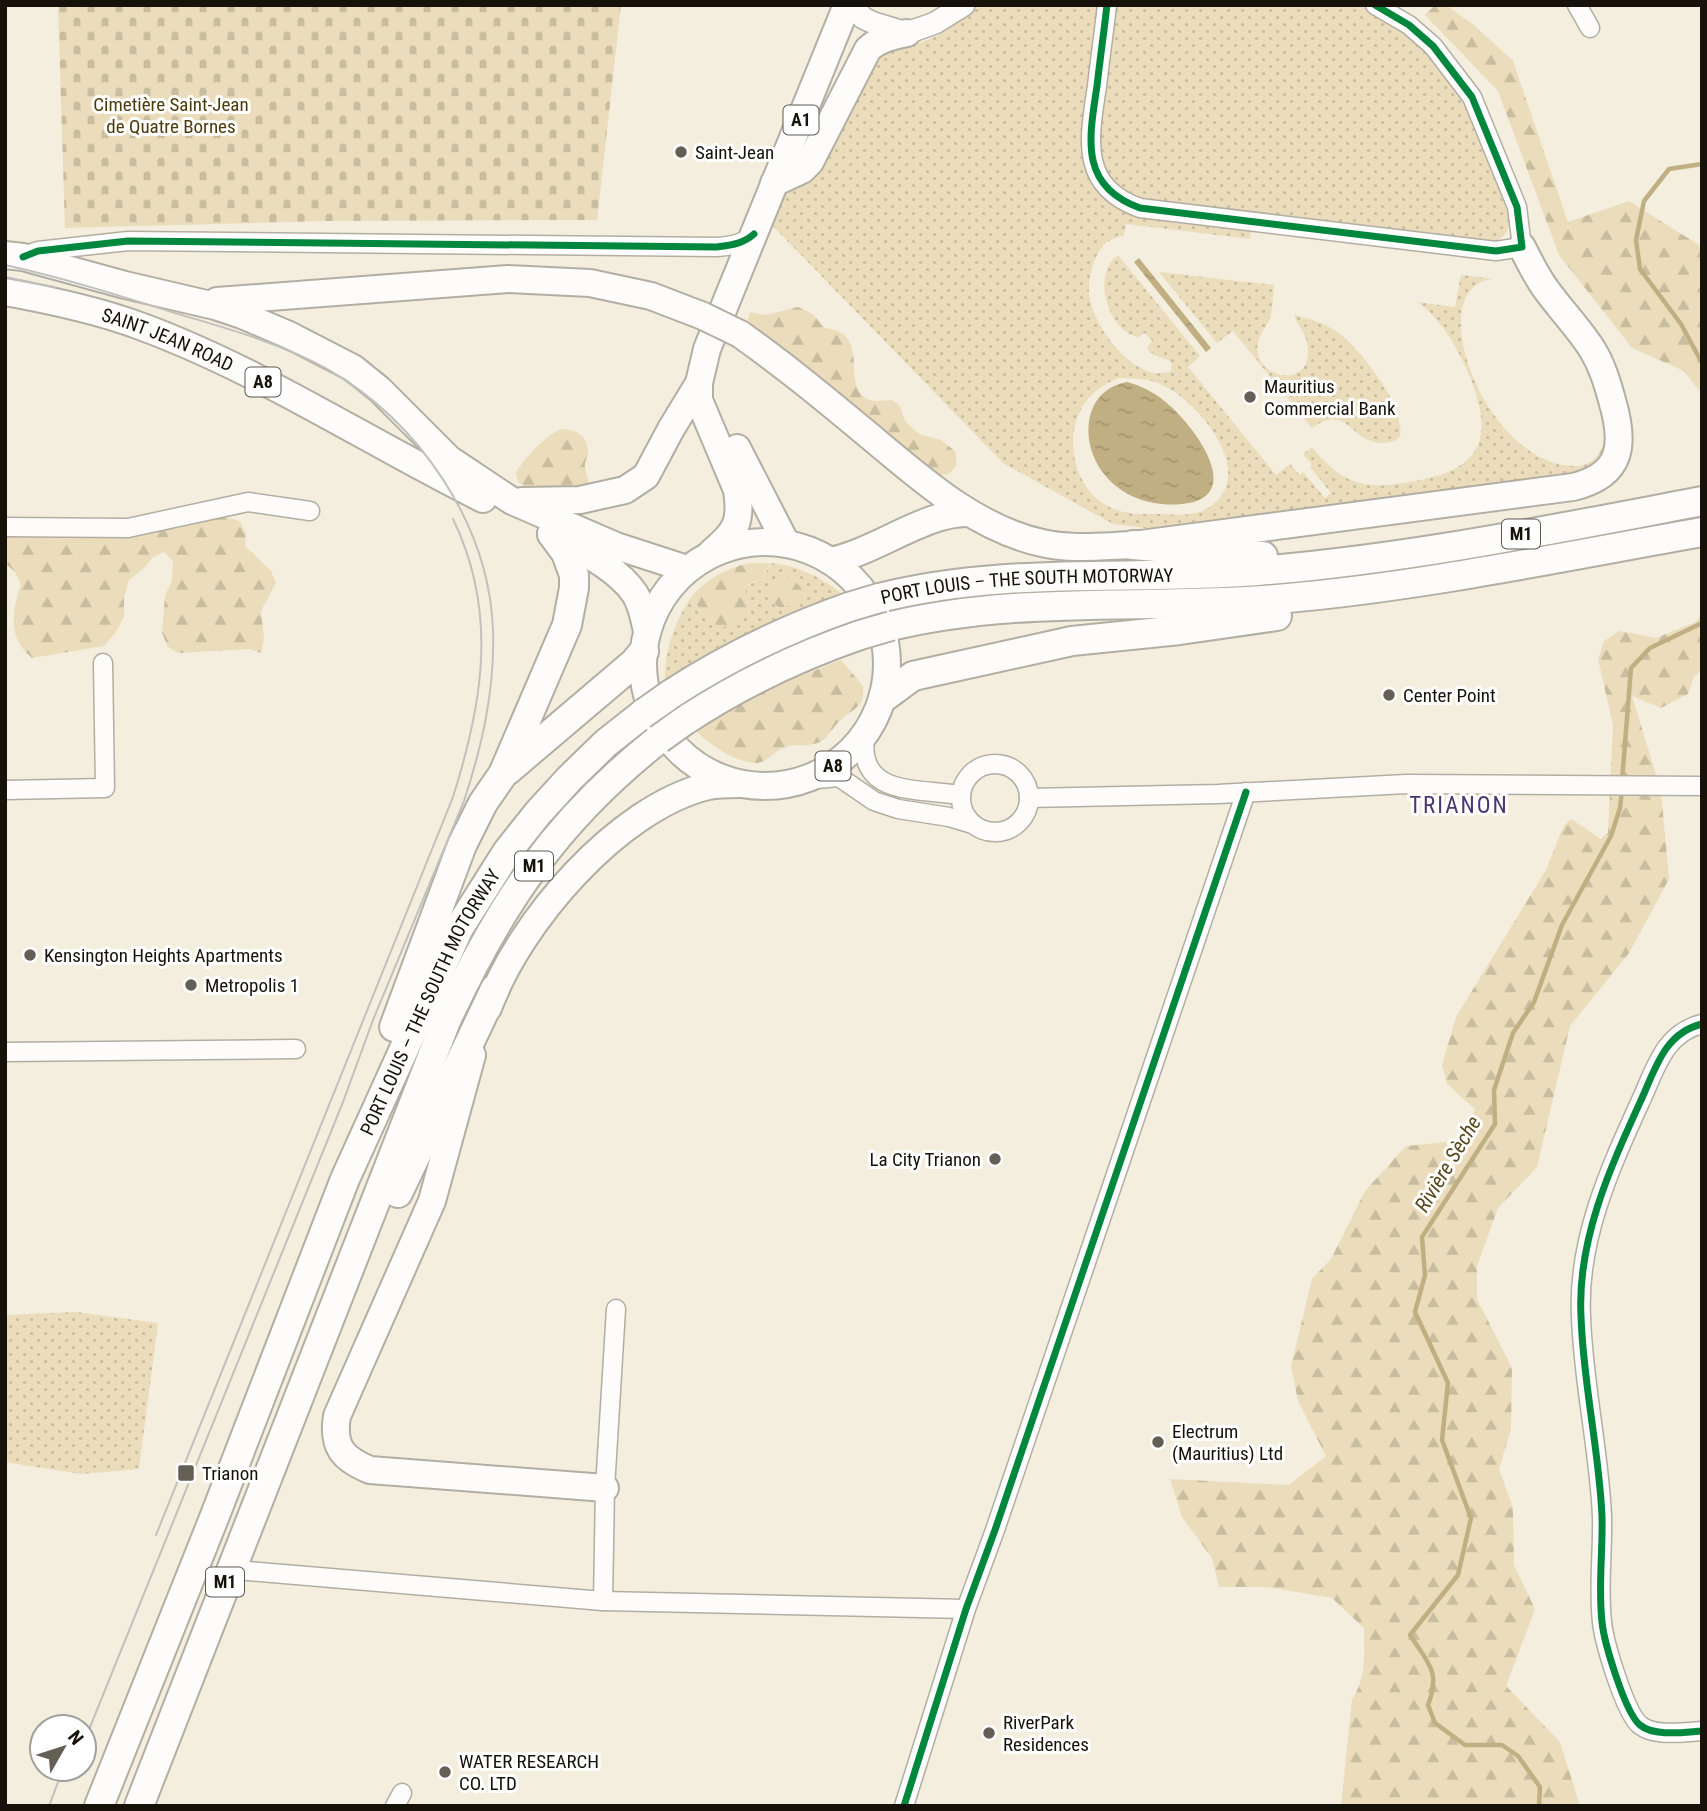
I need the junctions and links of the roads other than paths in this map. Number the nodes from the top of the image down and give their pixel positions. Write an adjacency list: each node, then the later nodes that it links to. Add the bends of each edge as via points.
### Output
1 (847, 5): 9 (main road, A1)
2 (853, 5): 8 (street, via 863,18)
3 (964, 5): 8 (street)
4 (1107, 5): 11 (street, via 1090,150 1100,180 1127,204 1496,251)
5 (1375, 5): 11 (street, via 1433,46 1472,97 1517,207)
6 (1577, 5): 7 (street)
7 (1590, 27)
8 (907, 33): 9 (main road, via 887,37 868,49 810,162)
9 (774, 183): 10 (main road, A1)
10 (754, 234): 12 (street, via 740,243 717,247 128,241); 15 (main road, A1, via 713,333)
11 (1521, 247): 24 (main road, via 1604,372 1618,422 1619,448 1609,469 1598,478 1573,487)
12 (14, 256): 14 (main road, SAINT JEAN ROAD)
13 (5, 292): 17 (main road, SAINT JEAN ROAD / A8, via 92,311 177,341)
14 (198, 303): 17 (main road, A8, via 242,314 353,368 449,459); 19 (main road, bridge, via 508,279 590,282 651,296 740,334 774,357)
15 (700, 378): 17 (main road, via 646,476 625,490 580,500); 23 (main road); 26 (main road, A1, via 699,400 739,503 732,535)
16 (1702, 501): 27 (highway, PORT LOUIS – THE SOUTH MOTORWAY / M1)
17 (509, 506): 22 (main road, A8); 26 (main road, A8, via 616,546)
18 (310, 511): 20 (street, via 248,502 128,528)
19 (968, 513): 24 (main road, via 1043,544); 25 (main road, via 944,515 863,552)
20 (5, 527)
21 (1702, 533): 28 (highway, PORT LOUIS – THE SOUTH MOTORWAY / M1)
22 (552, 534): 29 (main road, A8, via 588,555 635,594 642,608); 33 (highway, via 574,575 567,625)
23 (786, 543): 25 (main road, A8); 26 (main road, A8, via 730,547)
24 (1133, 545): 27 (highway)
25 (830, 561): 31 (main road, A8, via 866,595 878,619 886,645)
26 (697, 563): 29 (main road, A8, via 670,587 656,608)
27 (1339, 563): 46 (highway, PORT LOUIS – THE SOUTH MOTORWAY / M1, bridge, via 1200,574 1050,575 944,584 849,607 755,646 671,694 569,779 484,886 459,928)
28 (1463, 573): 31 (highway, via 1348,606 1059,644 913,676); 48 (highway, PORT LOUIS – THE SOUTH MOTORWAY / M1, bridge, via 1276,599 998,607 925,617 789,661 684,721 628,764 559,833 482,946 446,1021)
29 (645, 641): 33 (highway, via 634,663); 35 (main road, A8, via 644,681 652,710 667,736 712,774)
30 (103, 663): 37 (street, via 105,788)
31 (883, 698): 32 (main road, A8)
32 (864, 736): 34 (main road, A8, via 838,762); 39 (street, via 863,753 880,781)
33 (503, 774): 46 (highway, via 482,803 462,845 364,1106)
34 (805, 780): 35 (main road, A8, via 773,786); 41 (street, via 839,777 874,800 898,809)
35 (740, 783): 42 (main road, via 683,795 609,842 532,925)
36 (1702, 786): 38 (street, via 1406,784)
37 (5, 790)
38 (1246, 792): 40 (street); 52 (street)
39 (960, 795): 40 (street, via 968,775 996,763 1016,770); 41 (street)
40 (1029, 797): 41 (street, via 1024,815 1012,828 996,832)
41 (972, 824)
42 (495, 989): 48 (highway, via 330,1345); 49 (main road, via 432,1201 337,1416 335,1432 340,1450 352,1463 370,1470)
43 (1702, 1024): 53 (street, via 1687,1027 1663,1052 1623,1139 1592,1228 1580,1314 1602,1515 1602,1623 1620,1688 1627,1709 1641,1726 1666,1733)
44 (296, 1049): 45 (street)
45 (5, 1052)
46 (345, 1179): 54 (highway, PORT LOUIS – THE SOUTH MOTORWAY / M1)
47 (615, 1309): 49 (street)
48 (315, 1360): 55 (highway, PORT LOUIS – THE SOUTH MOTORWAY / M1)
49 (605, 1488): 51 (street)
50 (236, 1570): 51 (street)
51 (603, 1601): 52 (street)
52 (966, 1609): 56 (street)
53 (1702, 1731)
54 (99, 1806)
55 (139, 1806)
56 (904, 1806)

